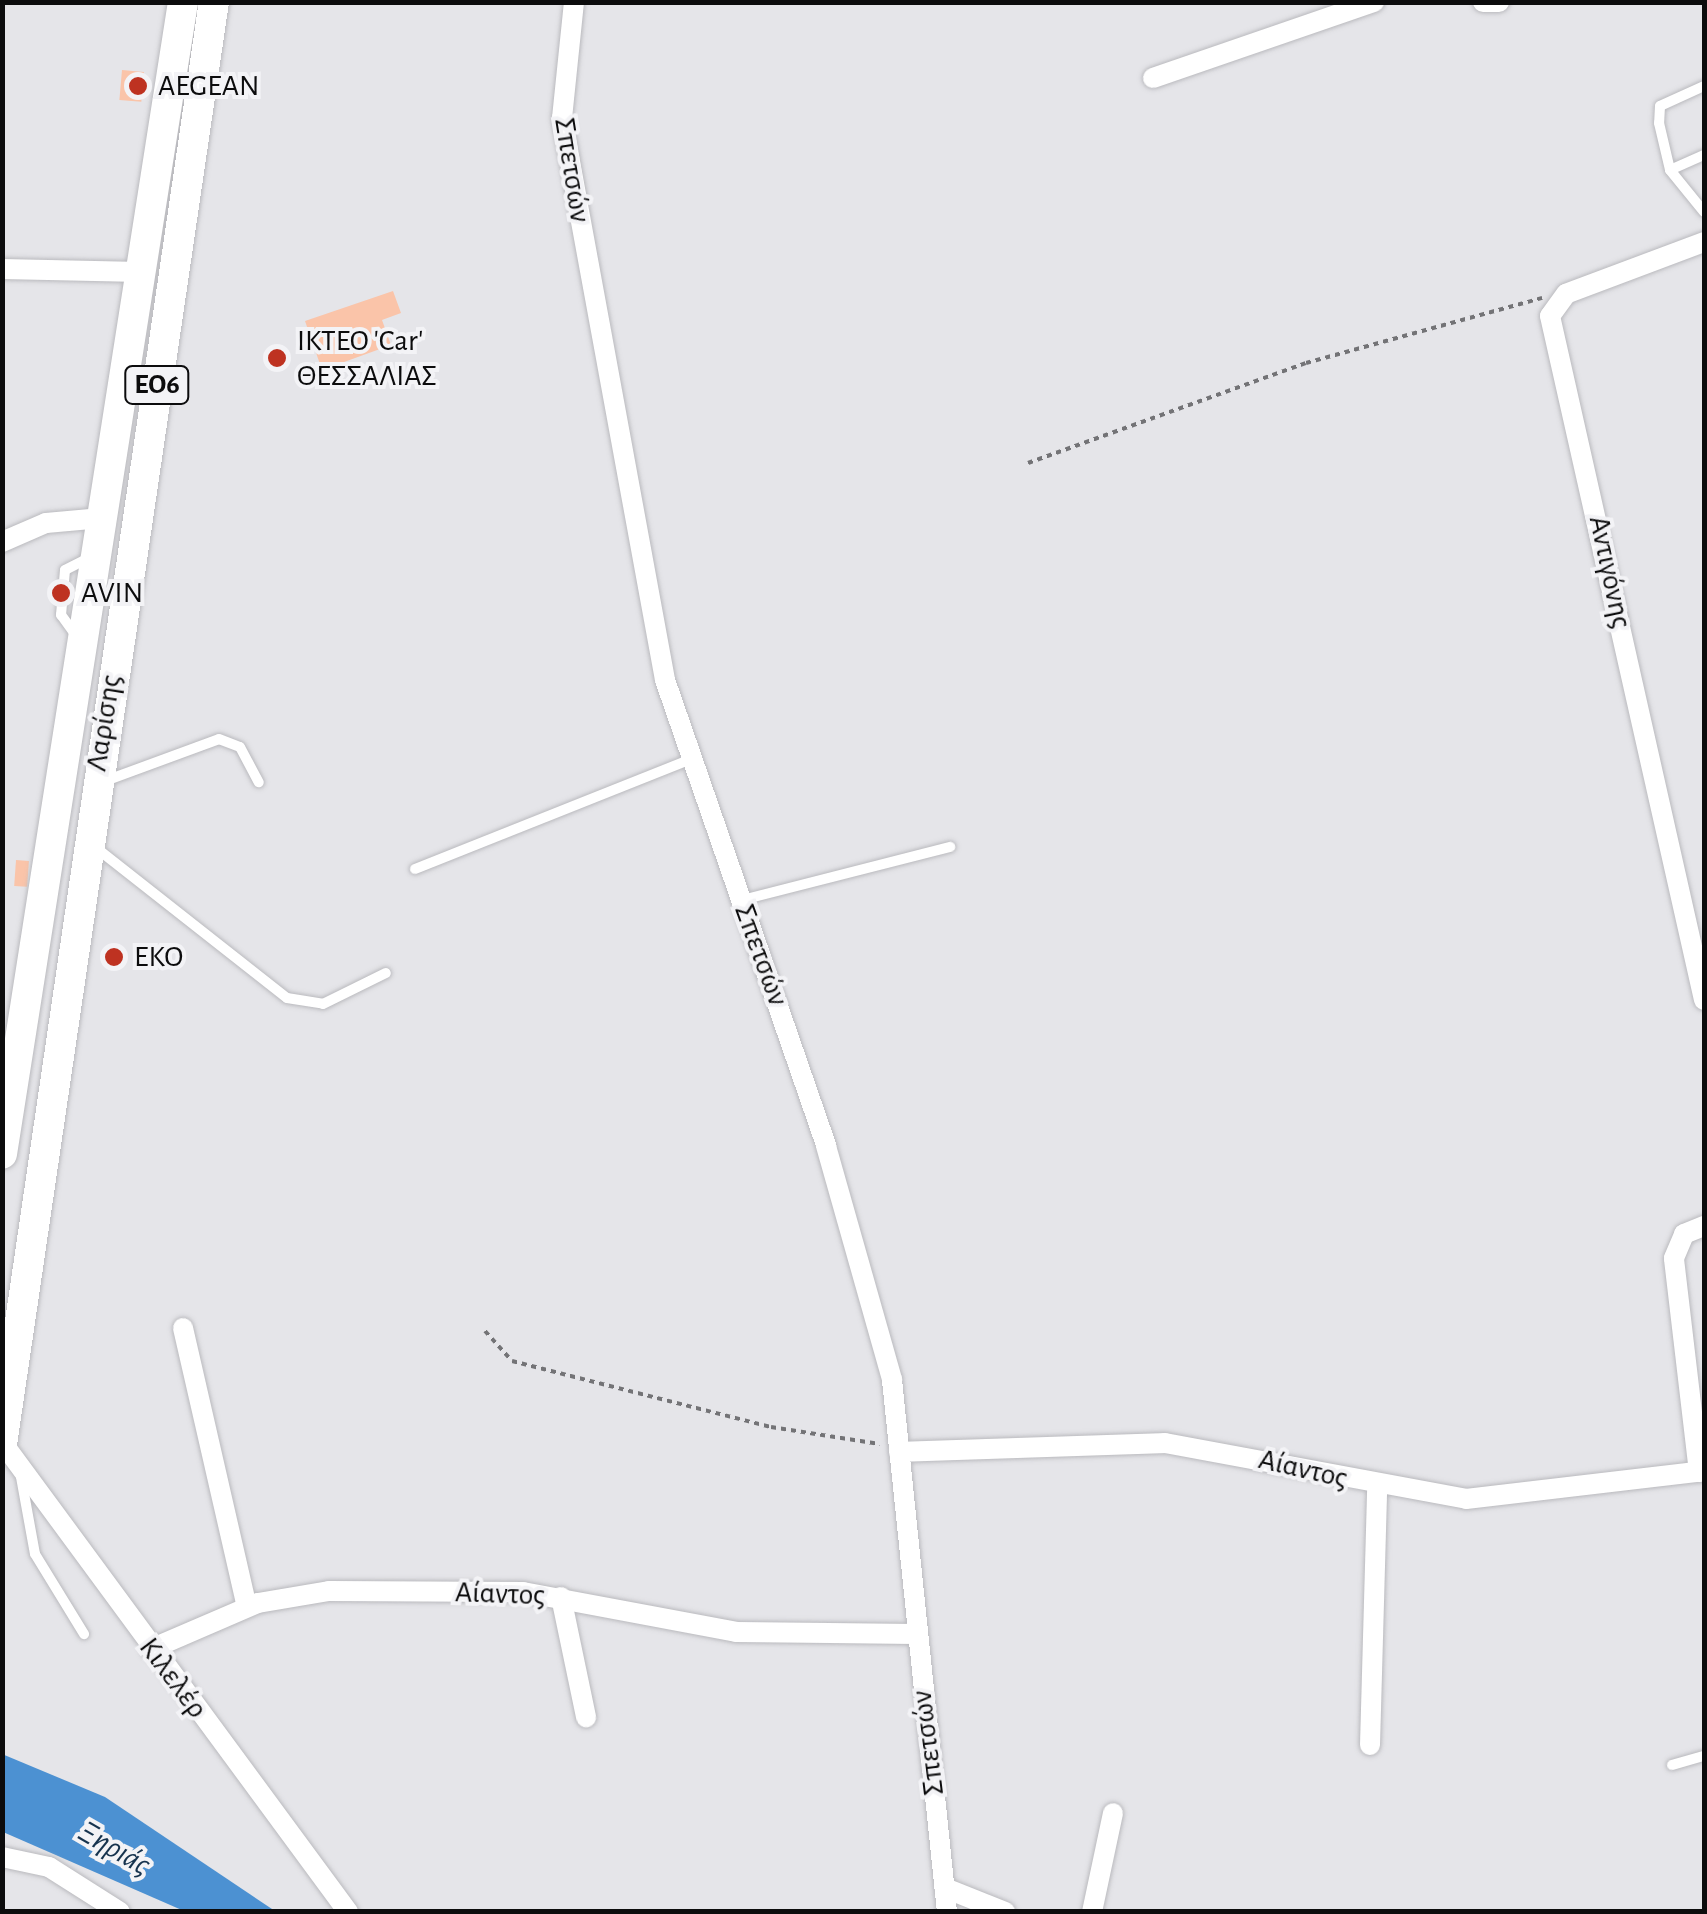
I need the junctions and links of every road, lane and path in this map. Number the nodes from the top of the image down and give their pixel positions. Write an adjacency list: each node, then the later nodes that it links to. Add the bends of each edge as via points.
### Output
1 (183, 2): 14 (main road, Λαρίσης / ΕΟ6)
2 (214, 2): 21 (main road, Λαρίσης / ΕΟ6)
3 (574, 2): 19 (street, Σπετσών, via 562,118)
4 (1374, 2): 7 (street)
5 (1483, 2): 6 (street)
6 (1500, 2)
7 (1152, 78)
8 (1704, 86): 10 (lane, via 1660,106)
9 (1704, 154): 10 (lane)
10 (1670, 170): 11 (lane)
11 (1704, 212)
12 (1704, 242): 15 (street)
13 (2, 269): 14 (street)
14 (141, 272): 17 (main road, Λαρίσης / ΕΟ6)
15 (1555, 303): 16 (path, via 1530,298 1372,342); 27 (street, Αντιγόνης, via 1554,334)
16 (1028, 463)
17 (102, 518): 18 (street, via 46,522); 28 (main road, Λαρίσης / ΕΟ6, via 32,904)
18 (2, 542)
19 (686, 761): 24 (lane); 25 (street, Σπετσών)
20 (259, 782): 21 (lane, via 240,747 219,739)
21 (94, 785): 22 (main road, Λαρίσης / ΕΟ6)
22 (86, 840): 26 (lane, via 287,998 323,1004); 32 (main road, Λαρίσης / ΕΟ6)
23 (950, 847): 25 (lane)
24 (416, 869)
25 (742, 900): 33 (street, Σπετσών, via 882,1340)
26 (386, 972)
27 (1704, 1000)
28 (2, 1154)
29 (1704, 1226): 35 (street, via 1684,1234 1674,1258)
30 (183, 1328): 38 (street)
31 (485, 1331): 33 (path, via 512,1361 771,1427)
32 (3, 1443): 34 (street, Κιλελέρ)
33 (899, 1449): 36 (street, Αίαντος, via 1165,1443); 40 (street, Σπετσών)
34 (11, 1472): 39 (lane, via 35,1554); 41 (street, Κιλελέρ)
35 (1702, 1472): 36 (street, Αίαντος, via 1486,1500)
36 (1377, 1487): 43 (street)
37 (561, 1597): 38 (street, Αίαντος, via 313,1592); 40 (street, Αίαντος, via 736,1632); 42 (street)
38 (247, 1607): 41 (street, Αίαντος)
39 (84, 1634)
40 (916, 1634): 48 (street, Σπετσών)
41 (151, 1649): 50 (street, Κιλελέρ)
42 (586, 1717)
43 (1370, 1745)
44 (1704, 1756): 45 (lane)
45 (1672, 1765)
46 (1113, 1813): 53 (street)
47 (2, 1857): 49 (street, via 49,1867)
48 (945, 1888): 51 (street, Σπετσών); 52 (street)
49 (120, 1912)
50 (348, 1912)
51 (948, 1912)
52 (1005, 1912)
53 (1092, 1912)

